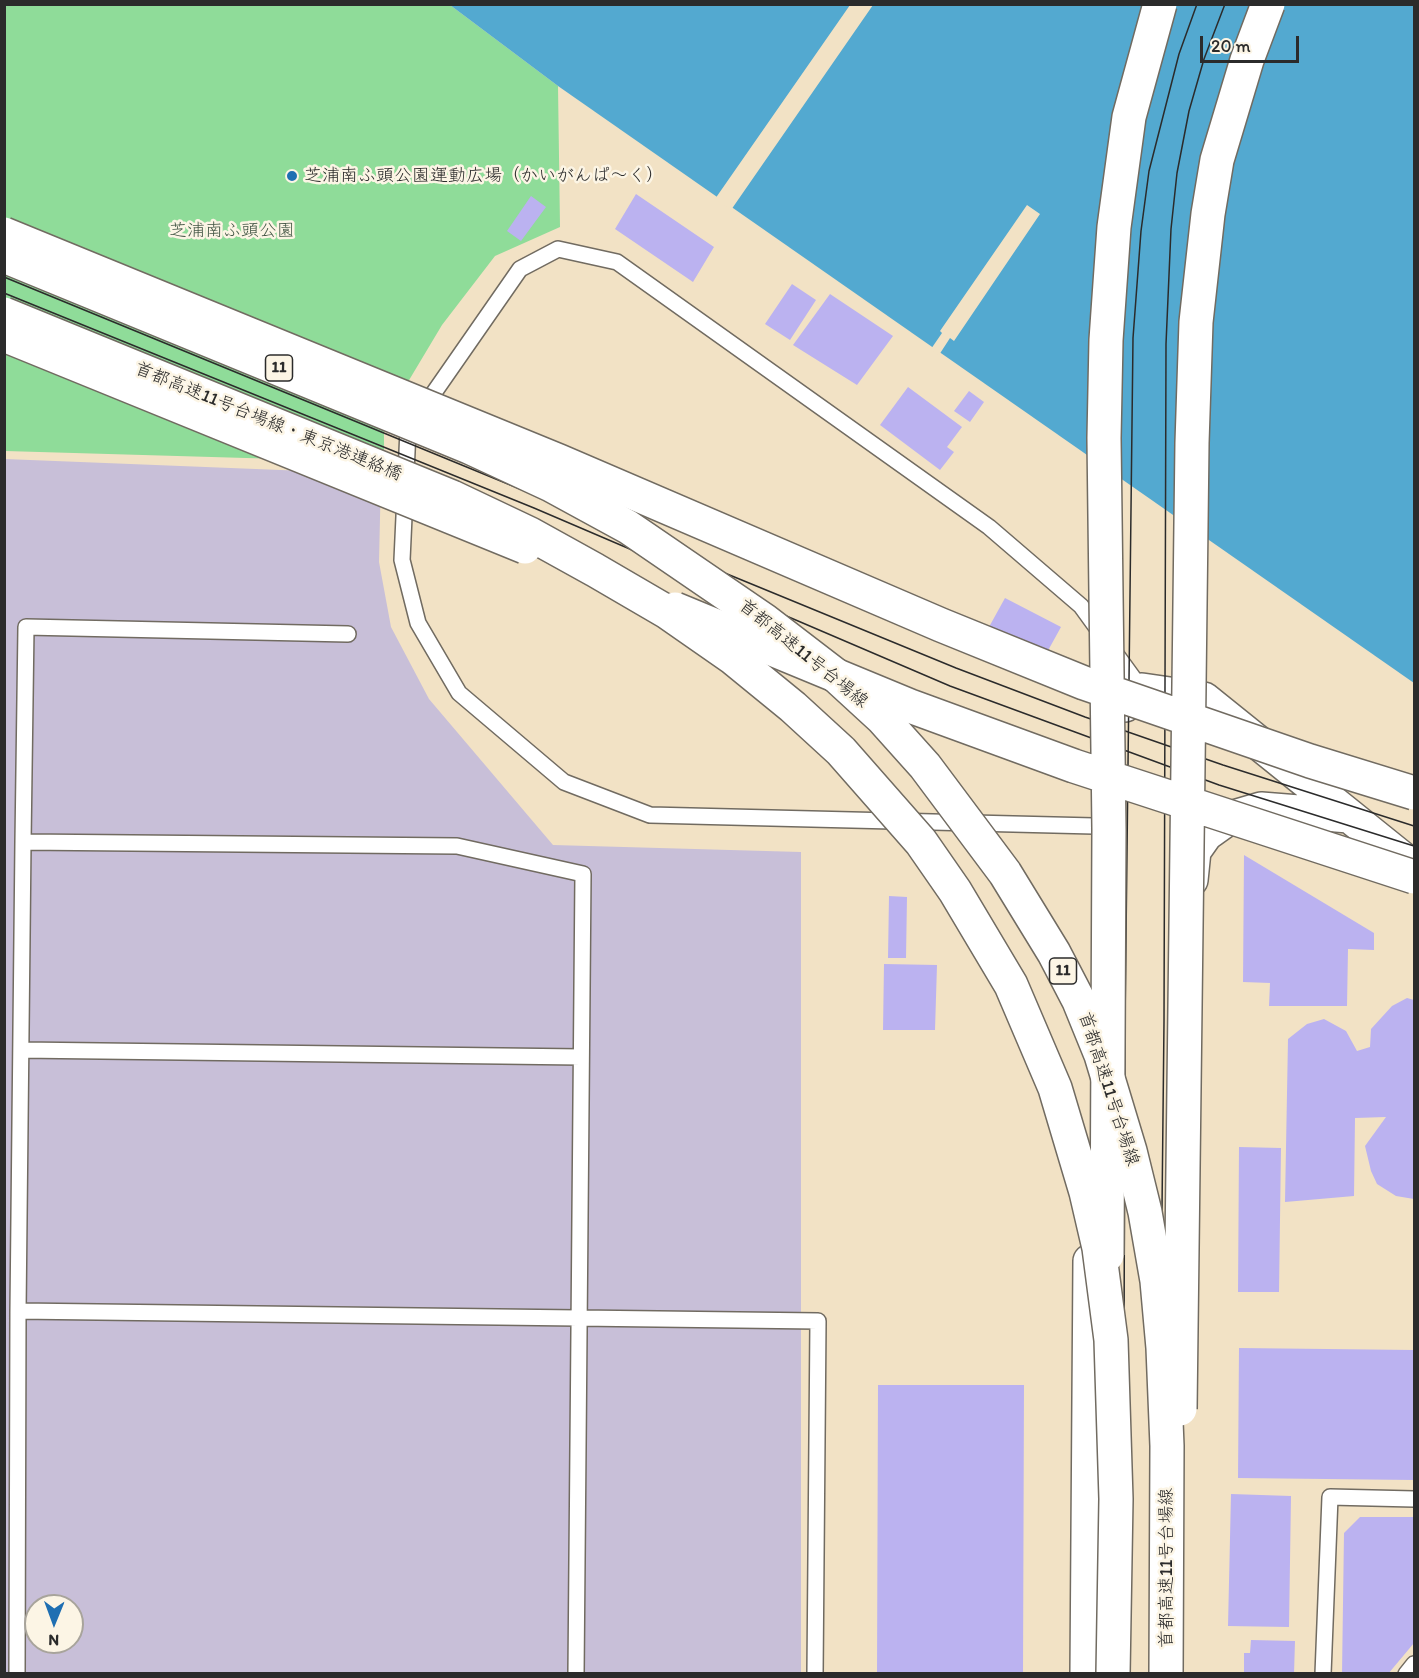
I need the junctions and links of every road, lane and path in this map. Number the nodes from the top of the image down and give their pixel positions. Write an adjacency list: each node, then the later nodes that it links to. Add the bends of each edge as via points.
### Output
1 (1160, 4): 25 (main road, bridge, via 1129,117 1114,227 1106,340)
2 (1268, 4): 28 (main road, bridge, via 1243,70 1217,160 1197,322 1188,658)
3 (4, 234): 9 (main road, bridge, via 559,461 1073,678)
4 (4, 256): 27 (main road, 首都高速11号台場線 / 11, bridge, via 373,406 551,485 628,527 747,608 833,673 882,718 968,820 1054,953 1078,1001 1113,1093 1145,1212 1157,1281 1167,1446)
5 (4, 314): 26 (main road, 首都高速11号台場線・東京港連絡橋, bridge, via 343,451 530,534 667,612 733,658 842,751 883,795 956,891 1011,985 1072,1141 1096,1237 1111,1340 1116,1499)
6 (4, 335): 14 (main road, bridge, via 910,705 1194,808)
7 (348, 634): 12 (lane, via 26,627)
8 (1142, 690): 10 (main road, via 1204,699); 11 (main road, via 1095,730); 11 (lane, via 1081,606 989,527 617,262 558,249 520,269 408,430 402,560 418,623 459,693 564,782 650,815)
9 (1414, 793)
10 (1348, 816): 13 (main road); 28 (main road, via 1261,809 1227,819 1206,834 1194,851 1188,953)
11 (1094, 826): 24 (main road)
12 (23, 842): 15 (lane); 16 (lane, via 457,846 584,874)
13 (1414, 868)
14 (1414, 877)
15 (21, 1050): 16 (lane); 17 (lane)
16 (581, 1057): 18 (lane)
17 (18, 1311): 18 (lane); 21 (lane)
18 (578, 1318): 22 (lane); 23 (lane, via 818,1322)
19 (1414, 1499): 29 (lane, via 1330,1497)
20 (1414, 1664): 30 (lane)
21 (17, 1674)
22 (576, 1674)
23 (815, 1674)
24 (1087, 1674)
25 (1106, 1674)
26 (1113, 1674)
27 (1166, 1674)
28 (1178, 1674)
29 (1323, 1674)
30 (1406, 1674)

